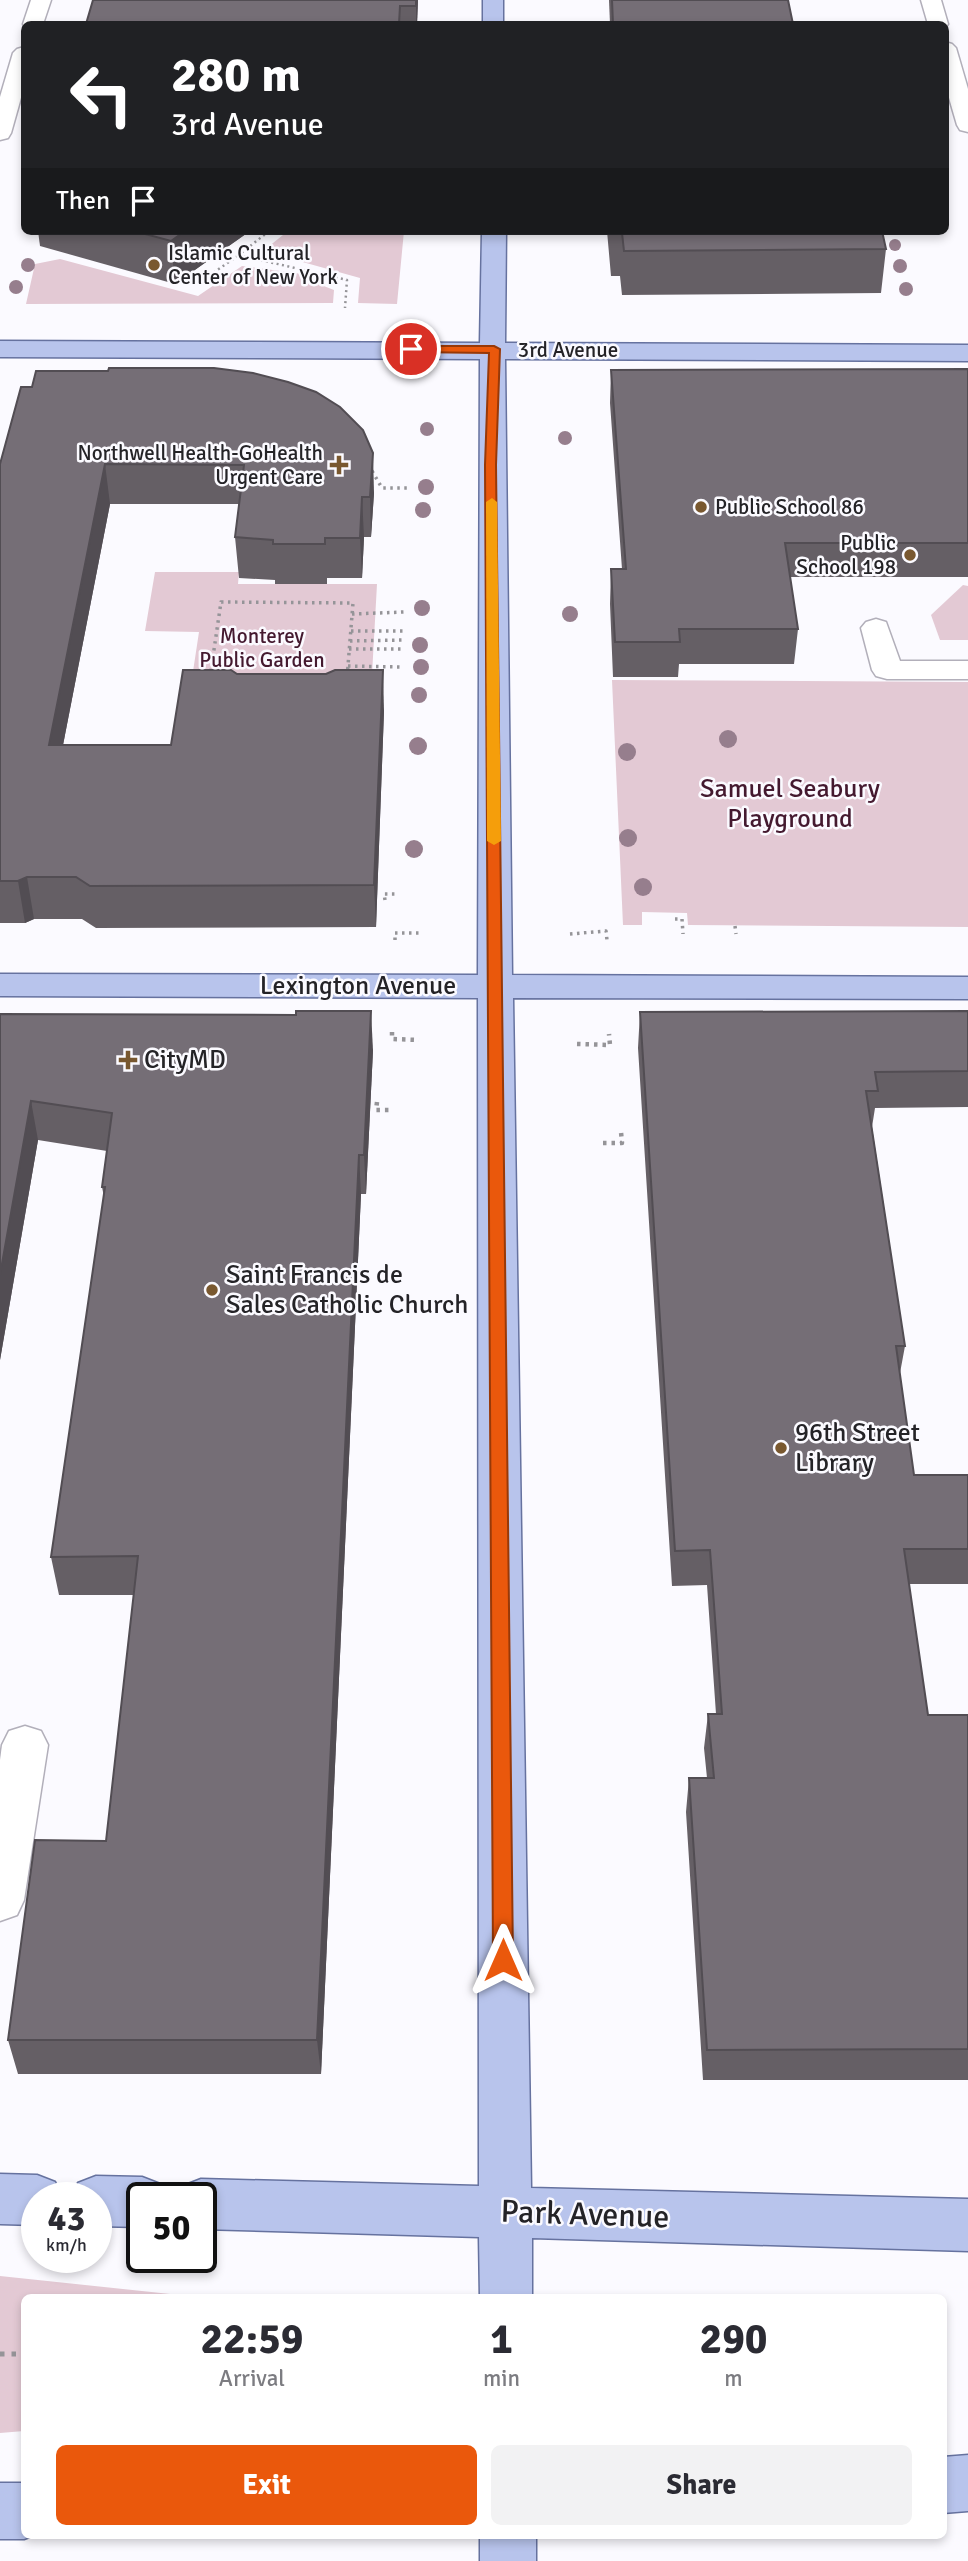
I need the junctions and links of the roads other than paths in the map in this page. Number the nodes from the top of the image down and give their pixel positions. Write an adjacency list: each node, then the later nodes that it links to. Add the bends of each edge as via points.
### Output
1 (41, 0): 4 (street)
2 (493, 0): 5 (main road)
3 (931, 0): 6 (street)
4 (34, 21)
5 (493, 21)
6 (937, 21)
7 (949, 61): 9 (street)
8 (21, 63): 10 (street)
9 (968, 125)
10 (0, 133)
11 (494, 235): 13 (main road)
12 (0, 349): 13 (main road, 3rd Avenue)
13 (494, 349): 14 (main road, 3rd Avenue); 18 (main road)
14 (968, 353)
15 (876, 628): 16 (street, via 887,670)
16 (968, 670)
17 (0, 985): 18 (main road, Lexington Avenue)
18 (495, 987): 19 (main road, Lexington Avenue); 25 (main road)
19 (968, 988)
20 (25, 1745): 21 (street)
21 (0, 1900)
22 (0, 2199): 23 (main road)
23 (21, 2200)
24 (217, 2204): 25 (main road, Park Avenue)
25 (505, 2212): 26 (main road, Park Avenue); 27 (main road)
26 (968, 2225)
27 (506, 2294)
28 (968, 2483): 29 (main road)
29 (947, 2484)
30 (0, 2511): 31 (main road)
31 (21, 2511)
32 (508, 2539): 33 (main road)
33 (508, 2561)

